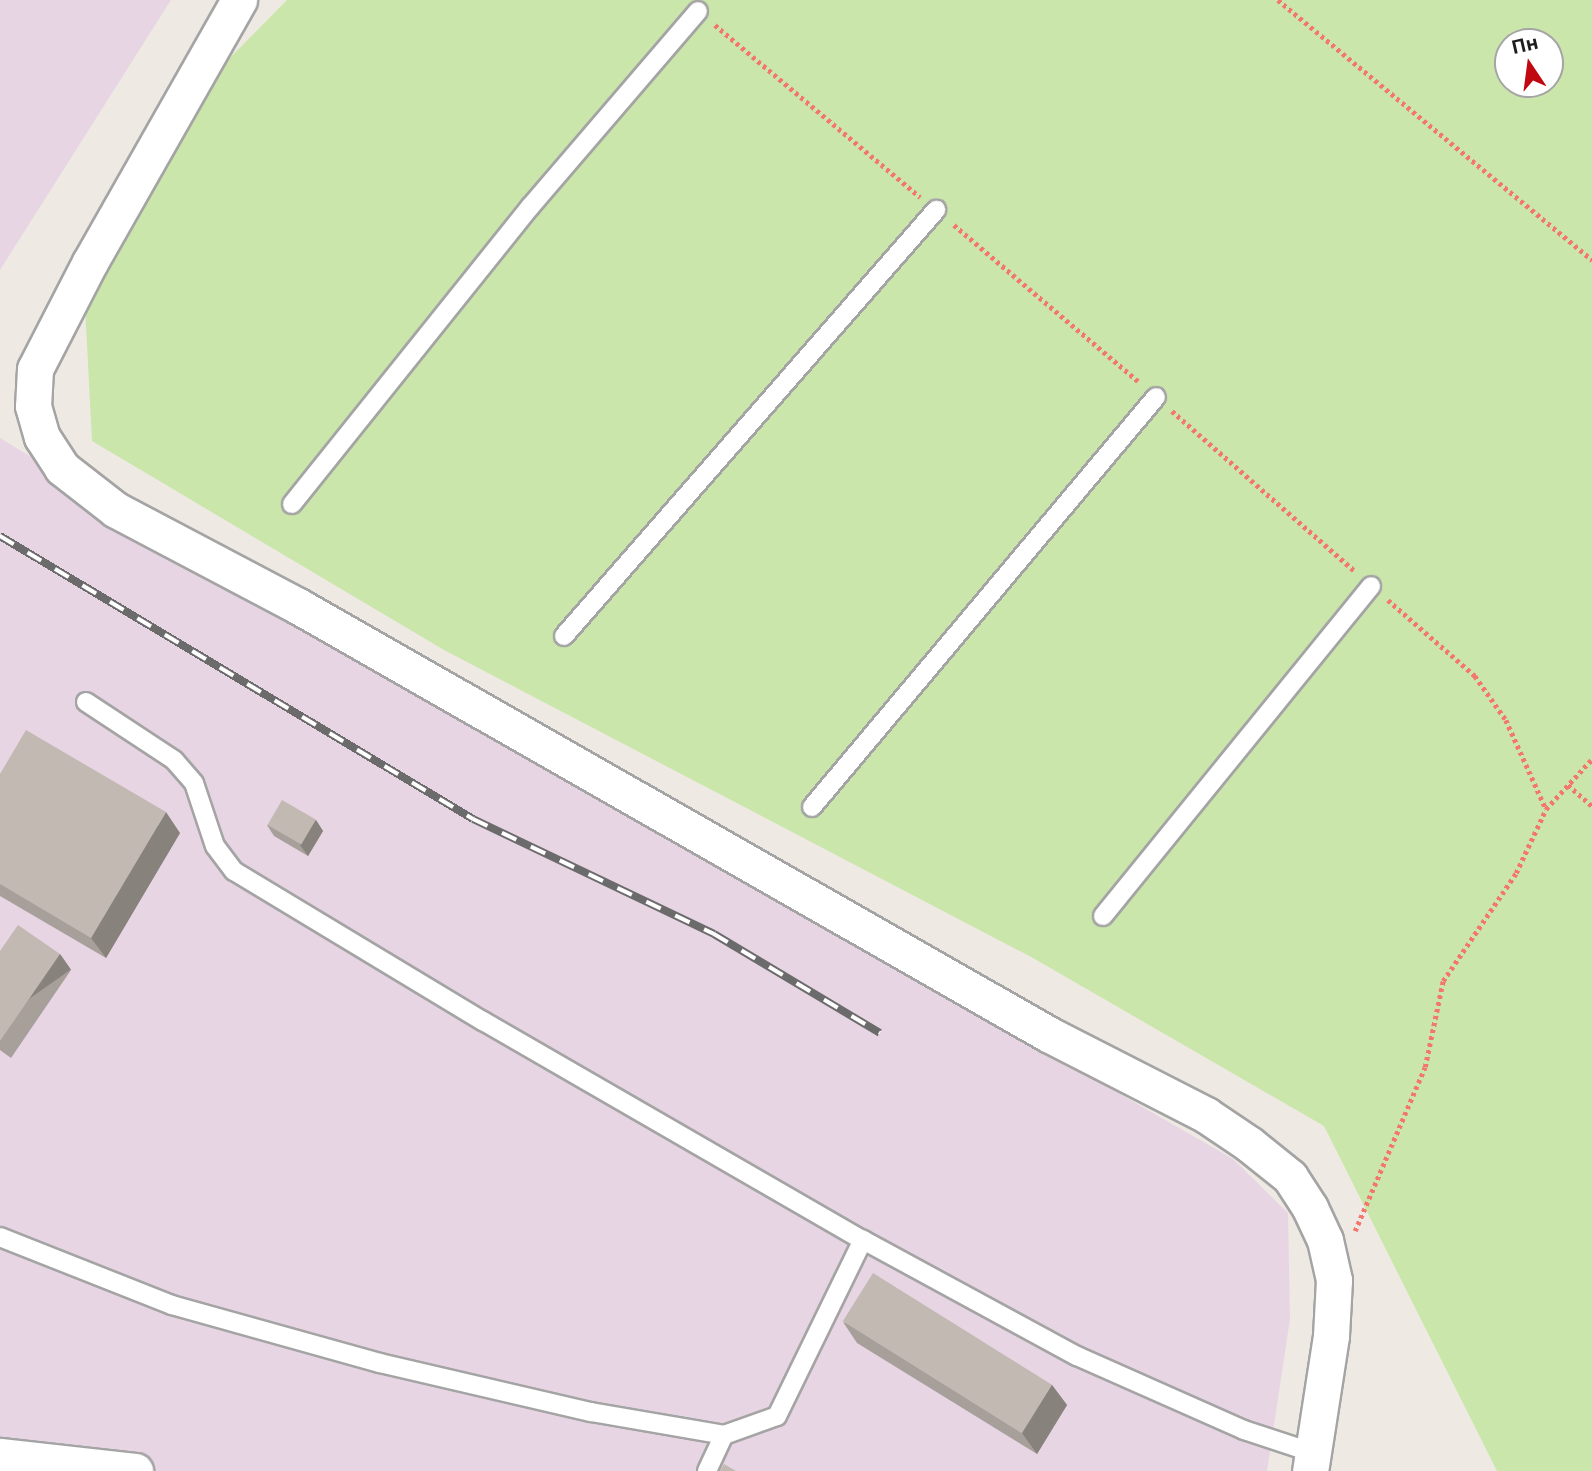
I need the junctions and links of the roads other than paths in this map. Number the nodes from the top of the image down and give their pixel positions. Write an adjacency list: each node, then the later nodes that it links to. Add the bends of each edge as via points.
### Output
1 (239, 0): 15 (street, via 90,262 35,369 33,406 42,437 62,468 116,510 298,606 1048,1034 1206,1115 1249,1144 1290,1177 1310,1208 1325,1240 1334,1280)
2 (698, 11): 5 (lane, via 530,207)
3 (936, 210): 7 (lane)
4 (1156, 397): 9 (lane)
5 (292, 504)
6 (1371, 586): 10 (lane)
7 (564, 636)
8 (86, 702): 12 (lane, via 180,768 194,783 215,846 234,871)
9 (812, 807)
10 (1103, 915)
11 (0, 1237): 13 (lane, via 172,1305 380,1363 591,1412)
12 (863, 1240): 13 (lane, via 778,1416); 15 (lane, via 1077,1356)
13 (724, 1435): 17 (lane)
14 (0, 1457): 16 (street)
15 (1312, 1462)
16 (135, 1471)
17 (707, 1471)

